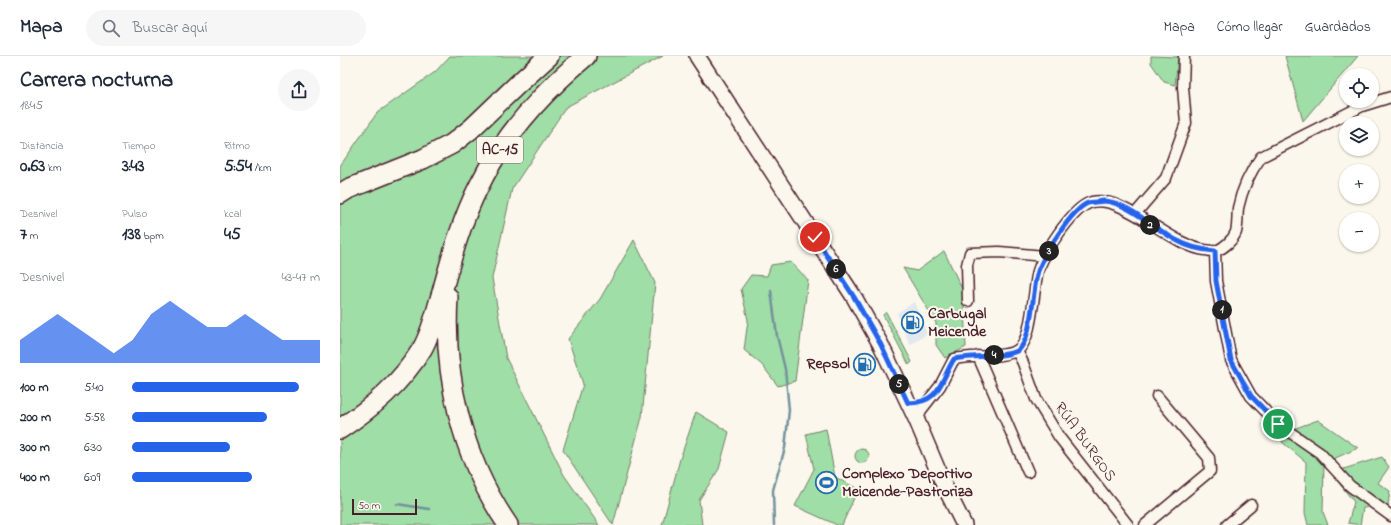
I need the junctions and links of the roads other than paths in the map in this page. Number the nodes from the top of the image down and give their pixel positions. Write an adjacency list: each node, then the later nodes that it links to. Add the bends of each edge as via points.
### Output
1 (549, 56): 6 (highway, AC-15, via 471,130 452,144)
2 (586, 56): 10 (highway, AC-15, via 532,107 492,162 467,212)
3 (697, 56): 16 (main road, via 854,297 881,345)
4 (1184, 56): 7 (street, via 1186,123 1166,178)
5 (1391, 97): 8 (street, via 1362,106 1261,157 1250,171 1243,192 1238,208 1236,233 1226,245)
6 (340, 194)
7 (1135, 214): 8 (street, via 1178,241 1196,249); 9 (street, via 1105,201 1089,203 1075,212)
8 (1215, 251): 21 (street, via 1216,281 1231,360 1251,396 1278,424 1320,453 1350,486)
9 (1045, 256): 11 (street, via 999,252 970,253 967,265); 12 (street, via 1038,271 1025,339)
10 (449, 266): 18 (highway, via 433,324 422,348 392,389); 22 (highway, via 446,339 449,373 458,418 478,471)
11 (968, 301)
12 (1017, 351): 13 (street); 24 (street, RÚA BURGOS, via 1024,363 1036,399 1059,437)
13 (978, 356): 15 (street, via 954,359); 19 (street)
14 (1157, 396): 25 (street, via 1209,458 1210,471)
15 (931, 398): 16 (street, via 918,403); 17 (street)
16 (908, 403): 17 (main road)
17 (917, 421): 23 (main road)
18 (340, 429)
19 (1028, 472)
20 (1251, 505): 26 (street)
21 (1391, 516)
22 (508, 525)
23 (964, 525)
24 (1128, 525)
25 (1145, 525)
26 (1227, 525)

